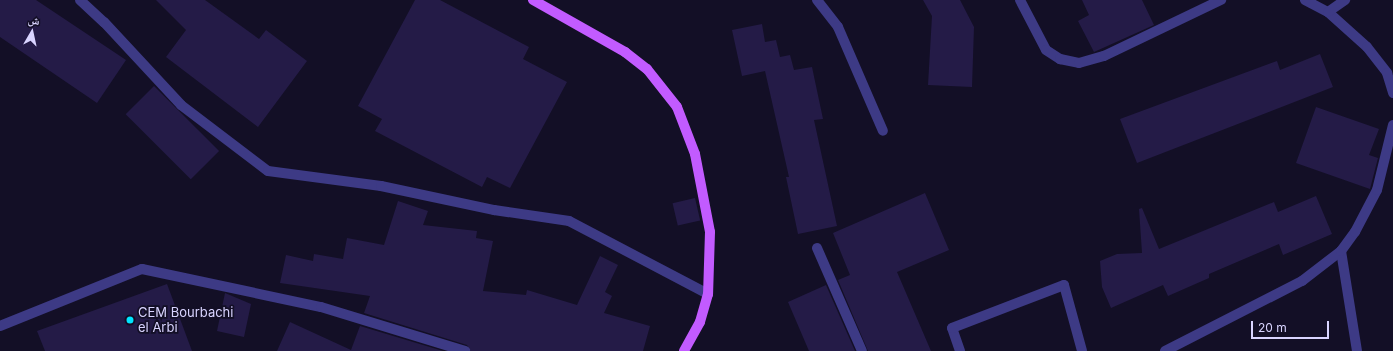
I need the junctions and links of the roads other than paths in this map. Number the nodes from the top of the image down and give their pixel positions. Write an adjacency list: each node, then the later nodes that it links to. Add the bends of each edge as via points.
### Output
1 (80, 0): 14 (street, via 104,22 181,105 268,170 381,186 494,210 570,221)
2 (533, 0): 14 (main road, via 625,52 647,69 676,107 695,154 710,232)
3 (817, 0): 11 (street, via 838,27)
4 (1020, 0): 5 (street, via 1046,50 1060,59 1079,63 1104,56)
5 (1221, 0)
6 (1305, 0): 8 (street)
7 (1345, 0): 8 (street)
8 (1328, 12): 9 (street, via 1367,48 1387,73)
9 (1393, 92)
10 (1393, 125): 13 (street, via 1377,190 1355,232)
11 (883, 131)
12 (817, 248): 18 (street)
13 (1341, 250): 21 (street, via 1302,282); 22 (street)
14 (708, 294): 17 (main road, via 700,322)
15 (0, 326): 16 (street, via 142,269 321,308)
16 (465, 351)
17 (684, 351)
18 (862, 351)
19 (960, 351): 20 (street, via 952,328 1064,285)
20 (1082, 351)
21 (1165, 351)
22 (1357, 351)

